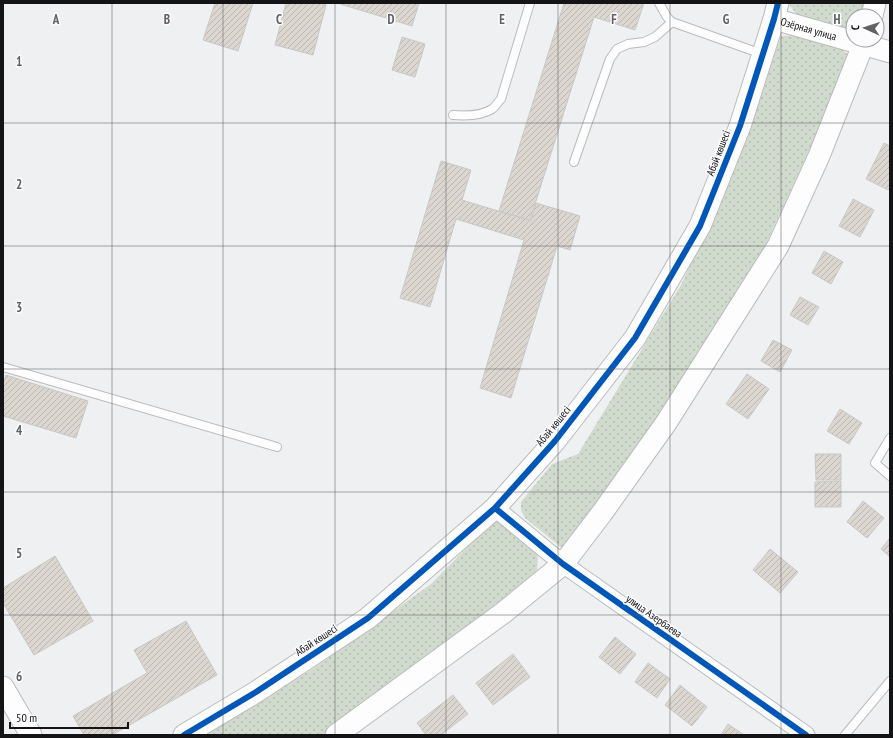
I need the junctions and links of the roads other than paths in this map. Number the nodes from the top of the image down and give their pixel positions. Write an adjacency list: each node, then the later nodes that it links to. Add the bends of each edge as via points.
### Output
1 (530, 3): 10 (lane, via 501,100 492,109 479,114)
2 (659, 3): 4 (lane, via 666,17)
3 (776, 11): 5 (street, Озёрная улица); 9 (street, Абай көшесі)
4 (672, 22): 9 (lane); 11 (lane, via 655,37 617,49 610,59)
5 (845, 35)
6 (862, 48): 17 (street, via 819,156 778,246 666,424)
7 (880, 48): 8 (street, Озёрная улица)
8 (890, 52)
9 (763, 54): 16 (street, Абай көшесі, via 740,126 700,226 636,338 555,441)
10 (453, 115)
11 (574, 162)
12 (3, 367): 14 (lane)
13 (890, 438): 15 (lane, via 875,463)
14 (277, 448)
15 (890, 476)
16 (495, 508): 17 (street, улица Азербаева); 21 (street, Абай көшесі, via 368,618 256,692)
17 (562, 564): 22 (street, via 503,613); 23 (street, улица Азербаева)
18 (890, 681): 24 (lane)
19 (3, 687): 20 (street)
20 (31, 735)
21 (184, 735)
22 (336, 735)
23 (806, 735)
24 (845, 735)

